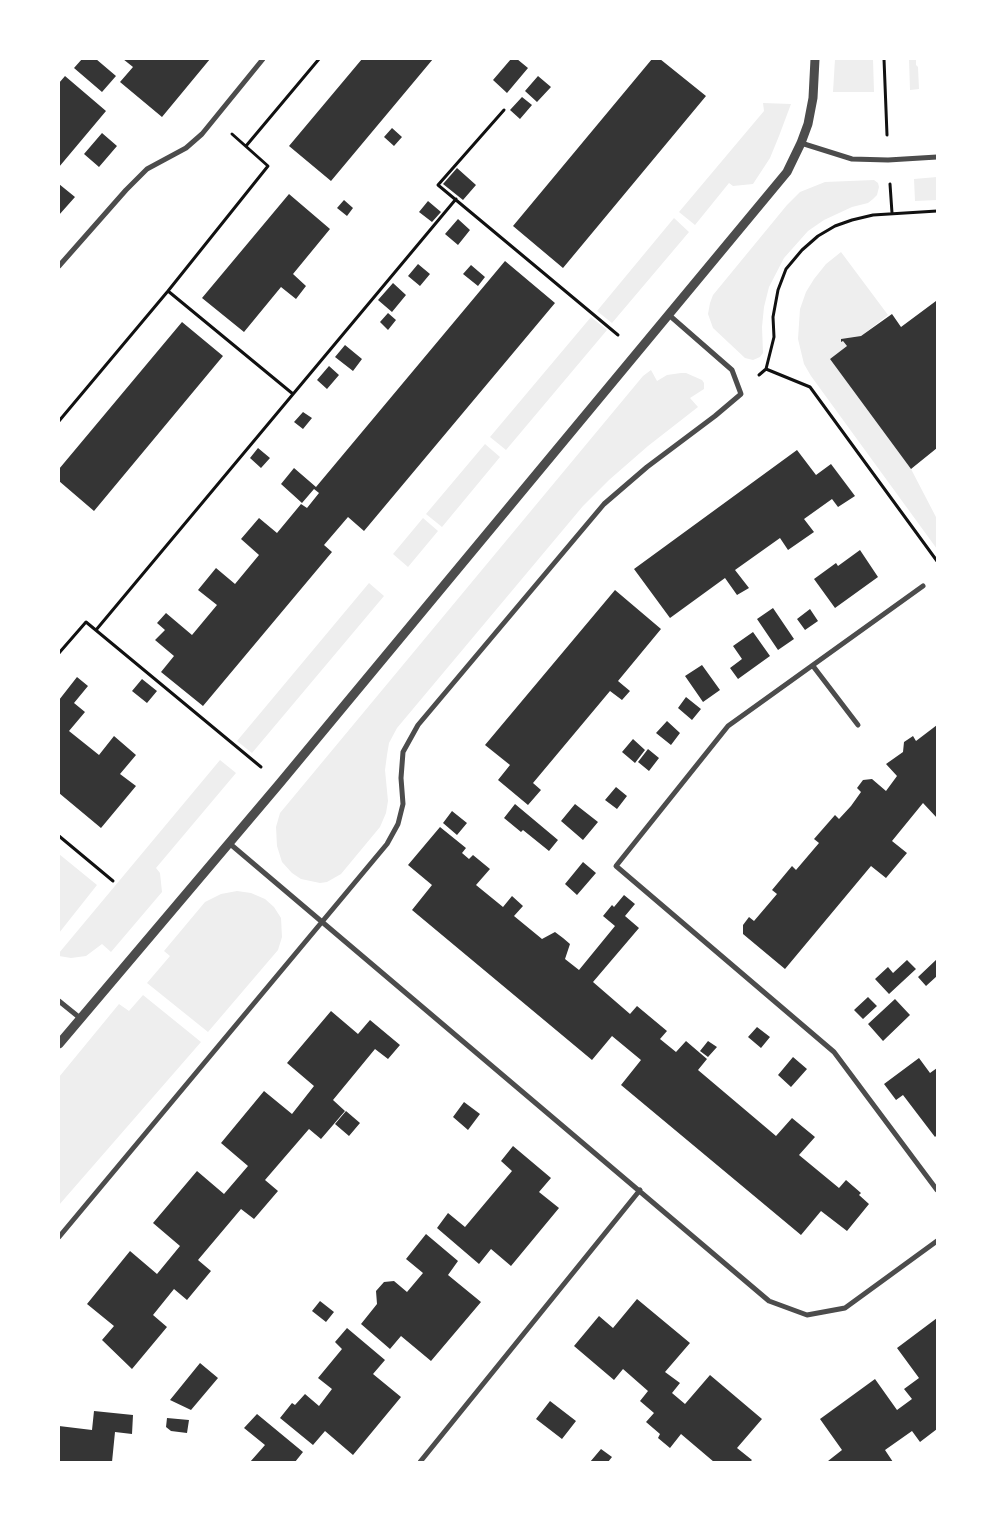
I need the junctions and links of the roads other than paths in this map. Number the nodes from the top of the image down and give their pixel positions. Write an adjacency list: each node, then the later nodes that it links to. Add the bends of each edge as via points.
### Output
1 (263, 59): 5 (street, via 202,134 186,148 147,169)
2 (815, 59): 3 (street, via 813,98)
3 (801, 143): 4 (street, via 852,159); 6 (street, via 787,172)
4 (937, 157)
5 (59, 266)
6 (669, 316): 10 (street); 11 (street, via 732,370 742,394 604,504 418,726 403,752 403,804 398,824 387,844)
7 (923, 586): 8 (street)
8 (813, 666): 9 (street); 16 (street, via 728,726 616,866 834,1052)
9 (858, 725)
10 (229, 843): 11 (street); 13 (street)
11 (321, 922): 15 (street); 17 (street)
12 (59, 1001): 13 (street)
13 (80, 1018): 14 (street)
14 (59, 1044)
15 (640, 1190): 18 (street, via 769,1301 807,1315 846,1308); 19 (street)
16 (937, 1190)
17 (59, 1237)
18 (937, 1241)
19 (420, 1462)

